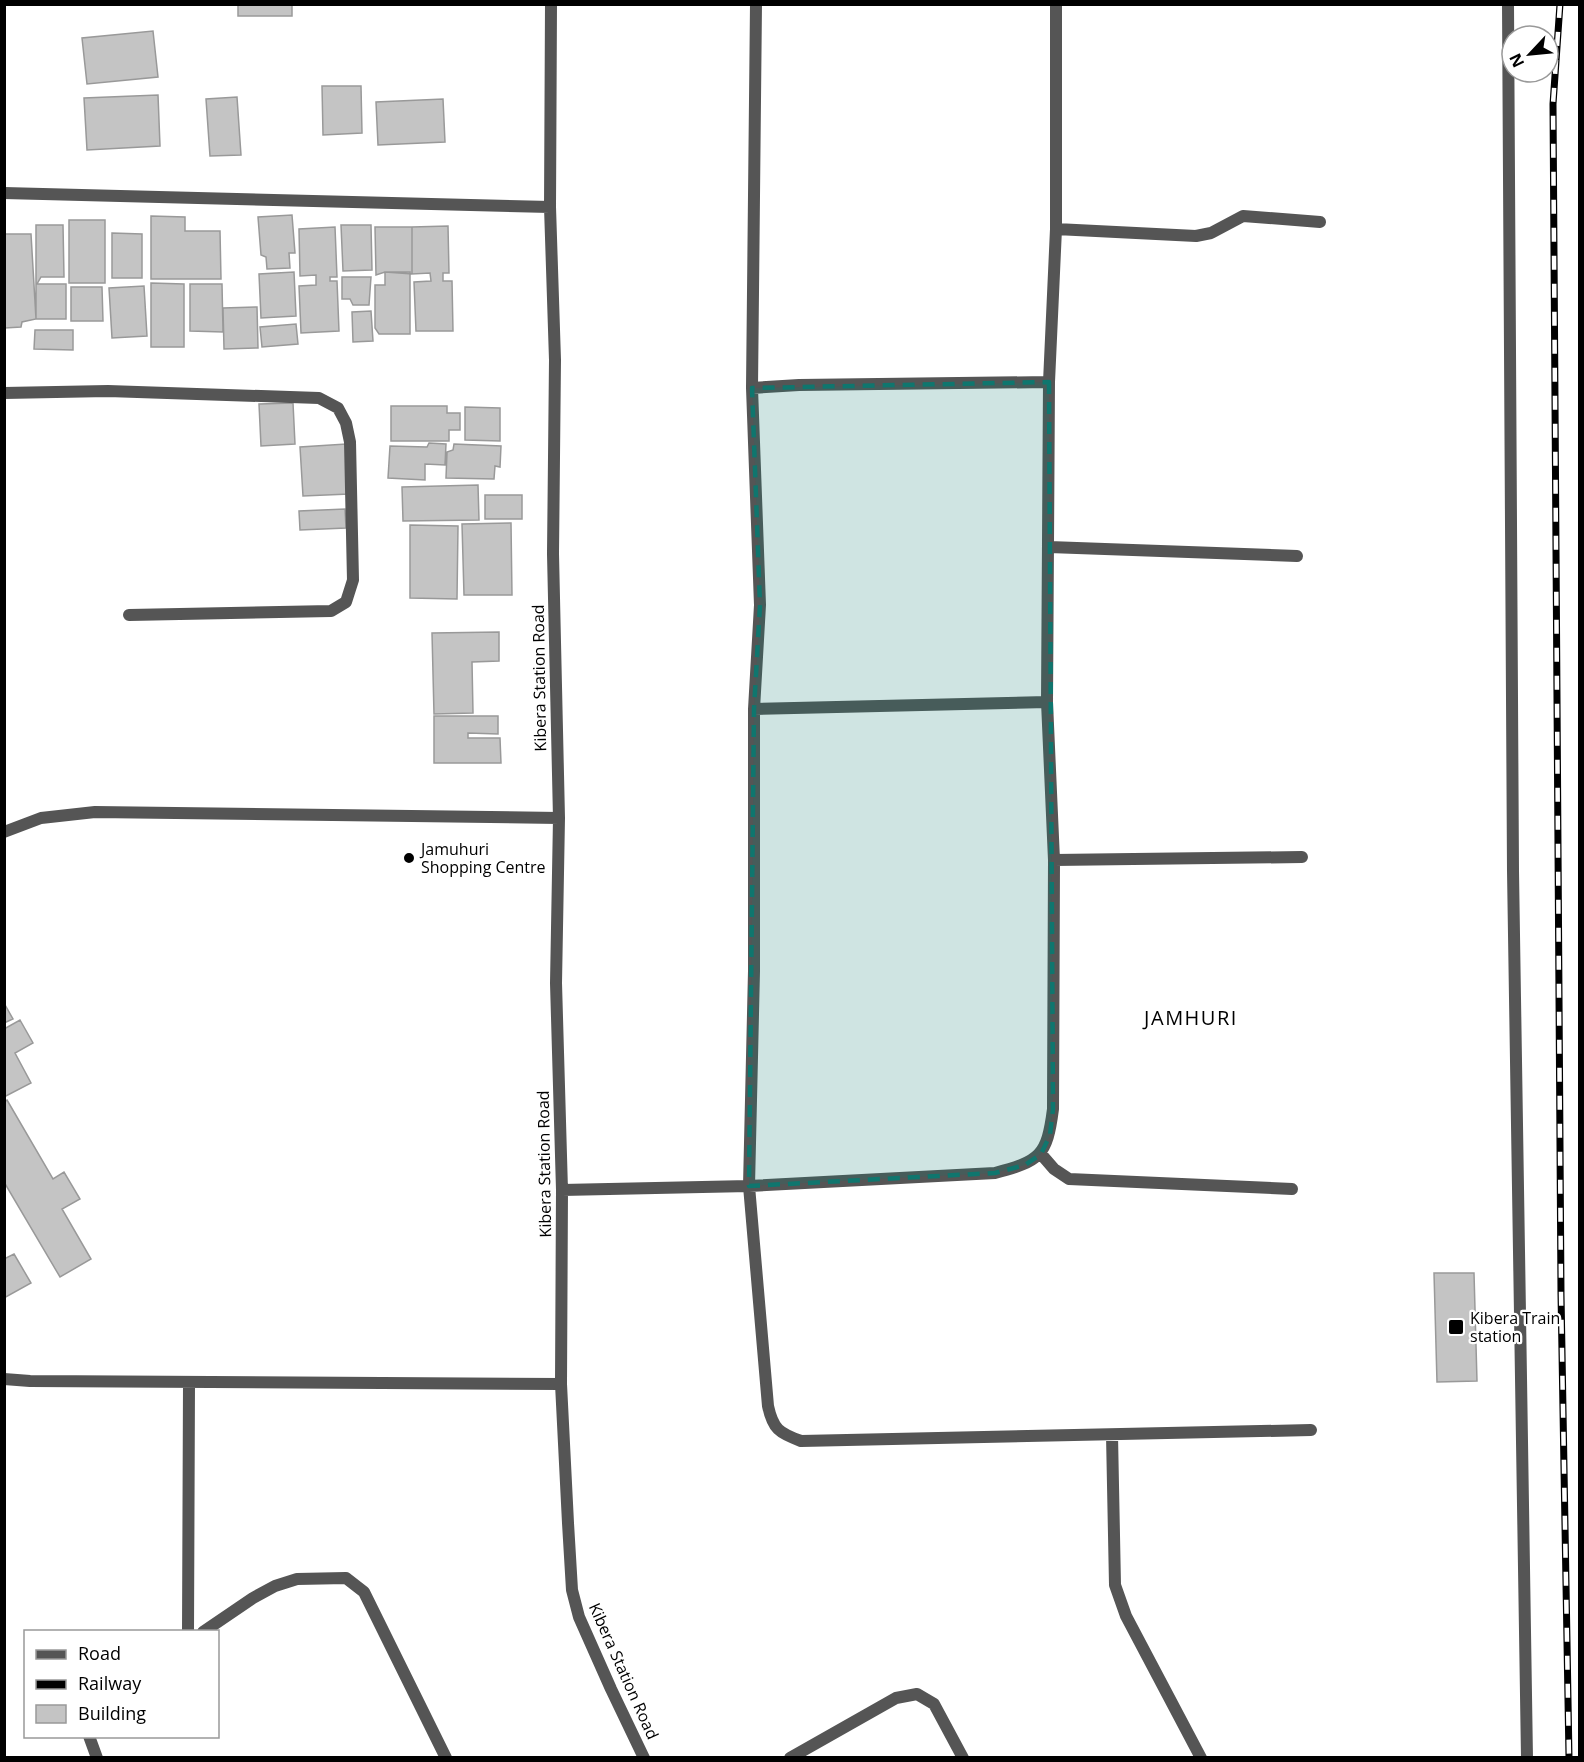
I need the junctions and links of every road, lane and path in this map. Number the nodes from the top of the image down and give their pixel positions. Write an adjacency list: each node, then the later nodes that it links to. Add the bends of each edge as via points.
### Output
1 (551, 4): 6 (street, Kibera Station Road)
2 (756, 4): 10 (street)
3 (1056, 4): 8 (street)
4 (1508, 4): 39 (street, via 1513,859)
5 (4, 193): 6 (street)
6 (550, 207): 17 (street, Kibera Station Road)
7 (1320, 222): 8 (street, via 1243,216 1196,236)
8 (1056, 229): 9 (street)
9 (1049, 382): 10 (street); 12 (street)
10 (752, 388): 16 (street, via 760,605)
11 (4, 393): 14 (street, via 288,396 319,398 338,408 350,442 353,580 346,602 331,611)
12 (1049, 547): 13 (street); 15 (street)
13 (1297, 556)
14 (129, 615)
15 (1047, 702): 16 (street); 20 (street)
16 (754, 710): 22 (street)
17 (559, 819): 18 (street, via 95,812 41,818); 24 (street, Kibera Station Road, via 556,983)
18 (4, 832)
19 (1302, 857): 20 (street)
20 (1054, 860): 21 (street, via 1053,1109 1050,1135)
21 (1041, 1154): 22 (street, via 1025,1165 995,1173); 23 (street, via 1068,1179)
22 (749, 1186): 24 (street); 29 (street, via 768,1406 780,1432 801,1441)
23 (1292, 1189)
24 (562, 1190): 27 (street, Kibera Station Road)
25 (4, 1379): 26 (street)
26 (189, 1383): 27 (street); 30 (street)
27 (561, 1384): 35 (street, Kibera Station Road, via 572,1590 579,1617)
28 (1311, 1430): 29 (street)
29 (1112, 1435): 38 (street, via 1117,1595)
30 (188, 1630)
31 (206, 1630): 34 (street, via 275,1586 297,1579 346,1578 364,1592)
32 (89, 1738): 33 (street)
33 (97, 1758)
34 (446, 1758)
35 (644, 1758)
36 (790, 1758): 37 (street, via 896,1698 916,1694 934,1704)
37 (963, 1758)
38 (1201, 1758)
39 (1527, 1758)

